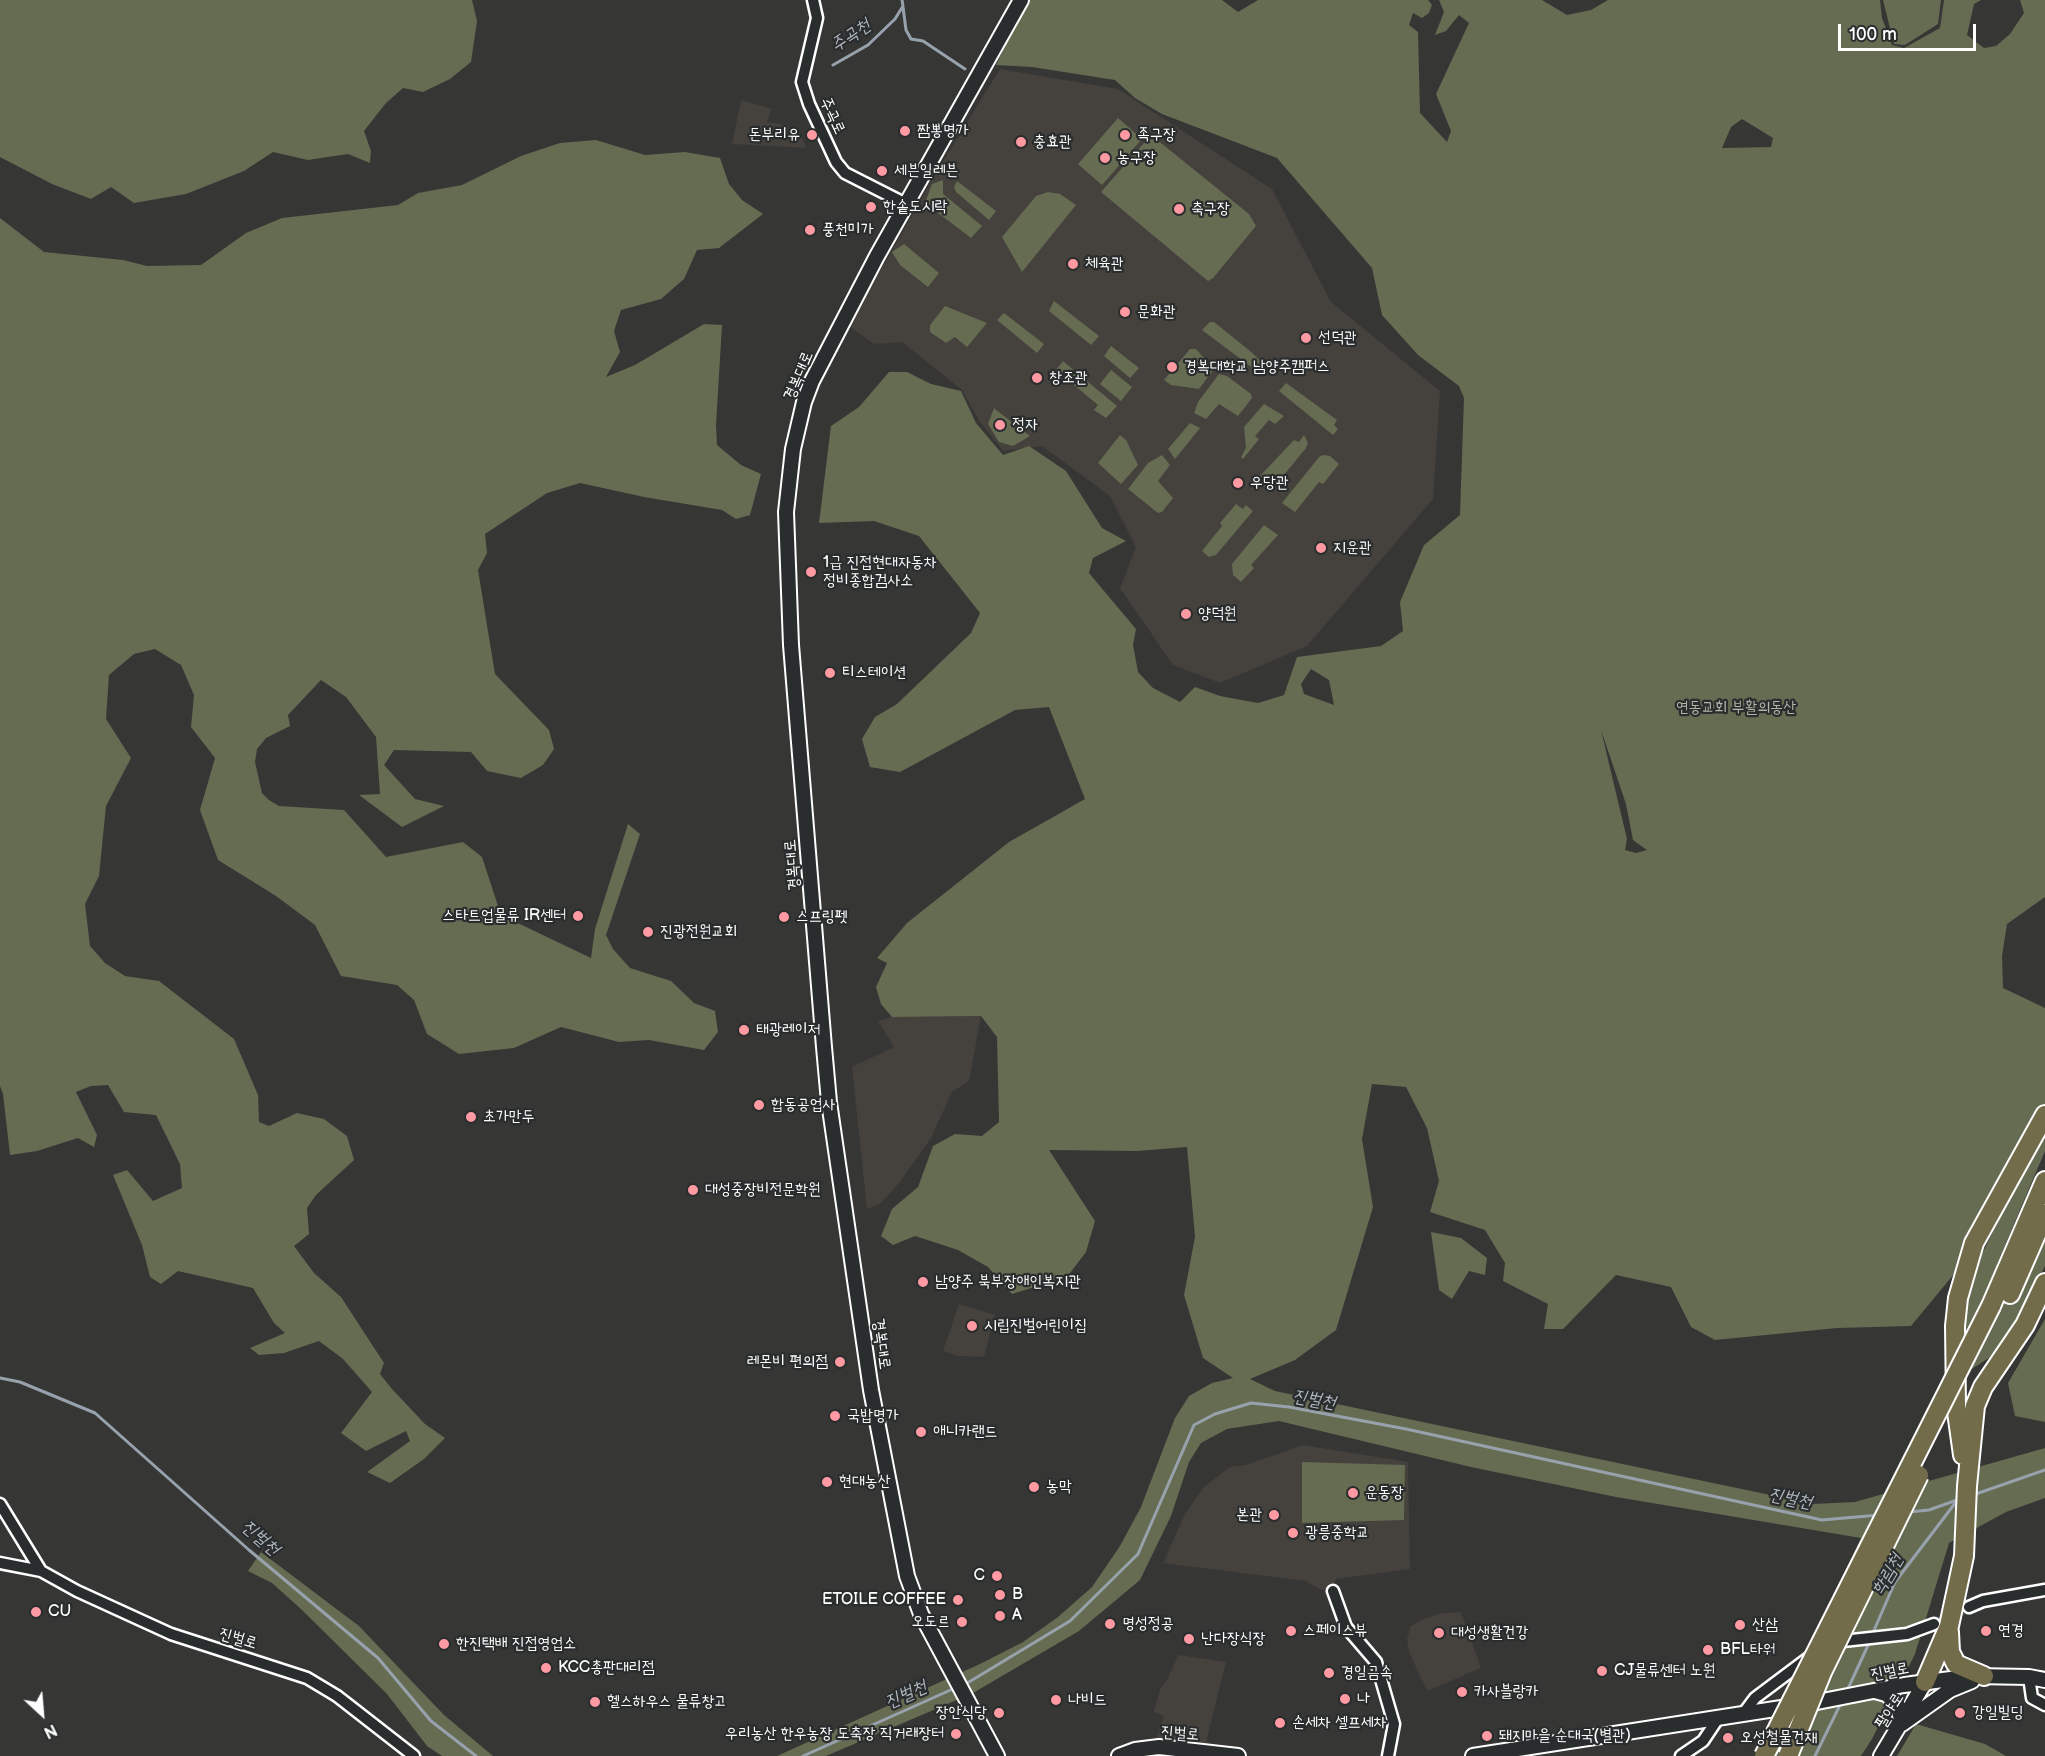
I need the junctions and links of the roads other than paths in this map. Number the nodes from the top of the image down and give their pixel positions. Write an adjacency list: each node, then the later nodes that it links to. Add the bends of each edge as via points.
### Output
1 (813, 0): 3 (street, 주곡로, via 817,18 802,82 809,104 845,173)
2 (1021, 0): 3 (street, 경복대로)
3 (908, 205): 27 (street, 경복대로, via 812,381 793,449 786,512 791,645 836,1149 871,1390 900,1546 921,1614)
4 (2045, 1115): 9 (highway, via 1974,1243 1958,1298 1954,1326 1956,1405)
5 (2045, 1181): 8 (highway)
6 (2045, 1214): 8 (highway)
7 (2045, 1283): 9 (highway, via 2025,1325 1983,1387 1975,1406)
8 (1997, 1309): 33 (highway, bridge); 34 (highway, bridge, via 1837,1642)
9 (1966, 1486): 16 (highway, via 1964,1556)
10 (0, 1504): 12 (street, 진벌로)
11 (0, 1563): 12 (street, 진벌로)
12 (41, 1571): 26 (street, 진벌로, via 171,1634 307,1678 338,1696)
13 (2045, 1590): 15 (street)
14 (1333, 1591): 30 (street, via 1346,1627 1376,1662 1394,1724)
15 (1969, 1607)
16 (1942, 1625): 17 (highway, via 1953,1660 1958,1666); 20 (highway); 23 (street, via 1833,1642 1755,1698)
17 (1984, 1676): 18 (street, 진벌로); 20 (street, 진벌로); 25 (street, via 1950,1690)
18 (2029, 1677): 19 (street, 진벌로); 22 (street, via 2032,1698)
19 (2045, 1680)
20 (1925, 1682): 21 (street, 진벌로); 25 (street, 팔야로)
21 (1875, 1691): 23 (street, 진벌로); 25 (street, via 1896,1703)
22 (2045, 1705)
23 (1740, 1714): 24 (street, 진벌로)
24 (1719, 1717): 31 (street, 진벌로); 32 (street, via 1703,1741)
25 (1902, 1724): 35 (street, 팔야로)
26 (414, 1756)
27 (998, 1756)
28 (1119, 1756): 29 (street, 진벌로, via 1160,1747)
29 (1238, 1756)
30 (1388, 1756)
31 (1473, 1756)
32 (1681, 1756)
33 (1764, 1756)
34 (1788, 1756)
35 (1881, 1756)

